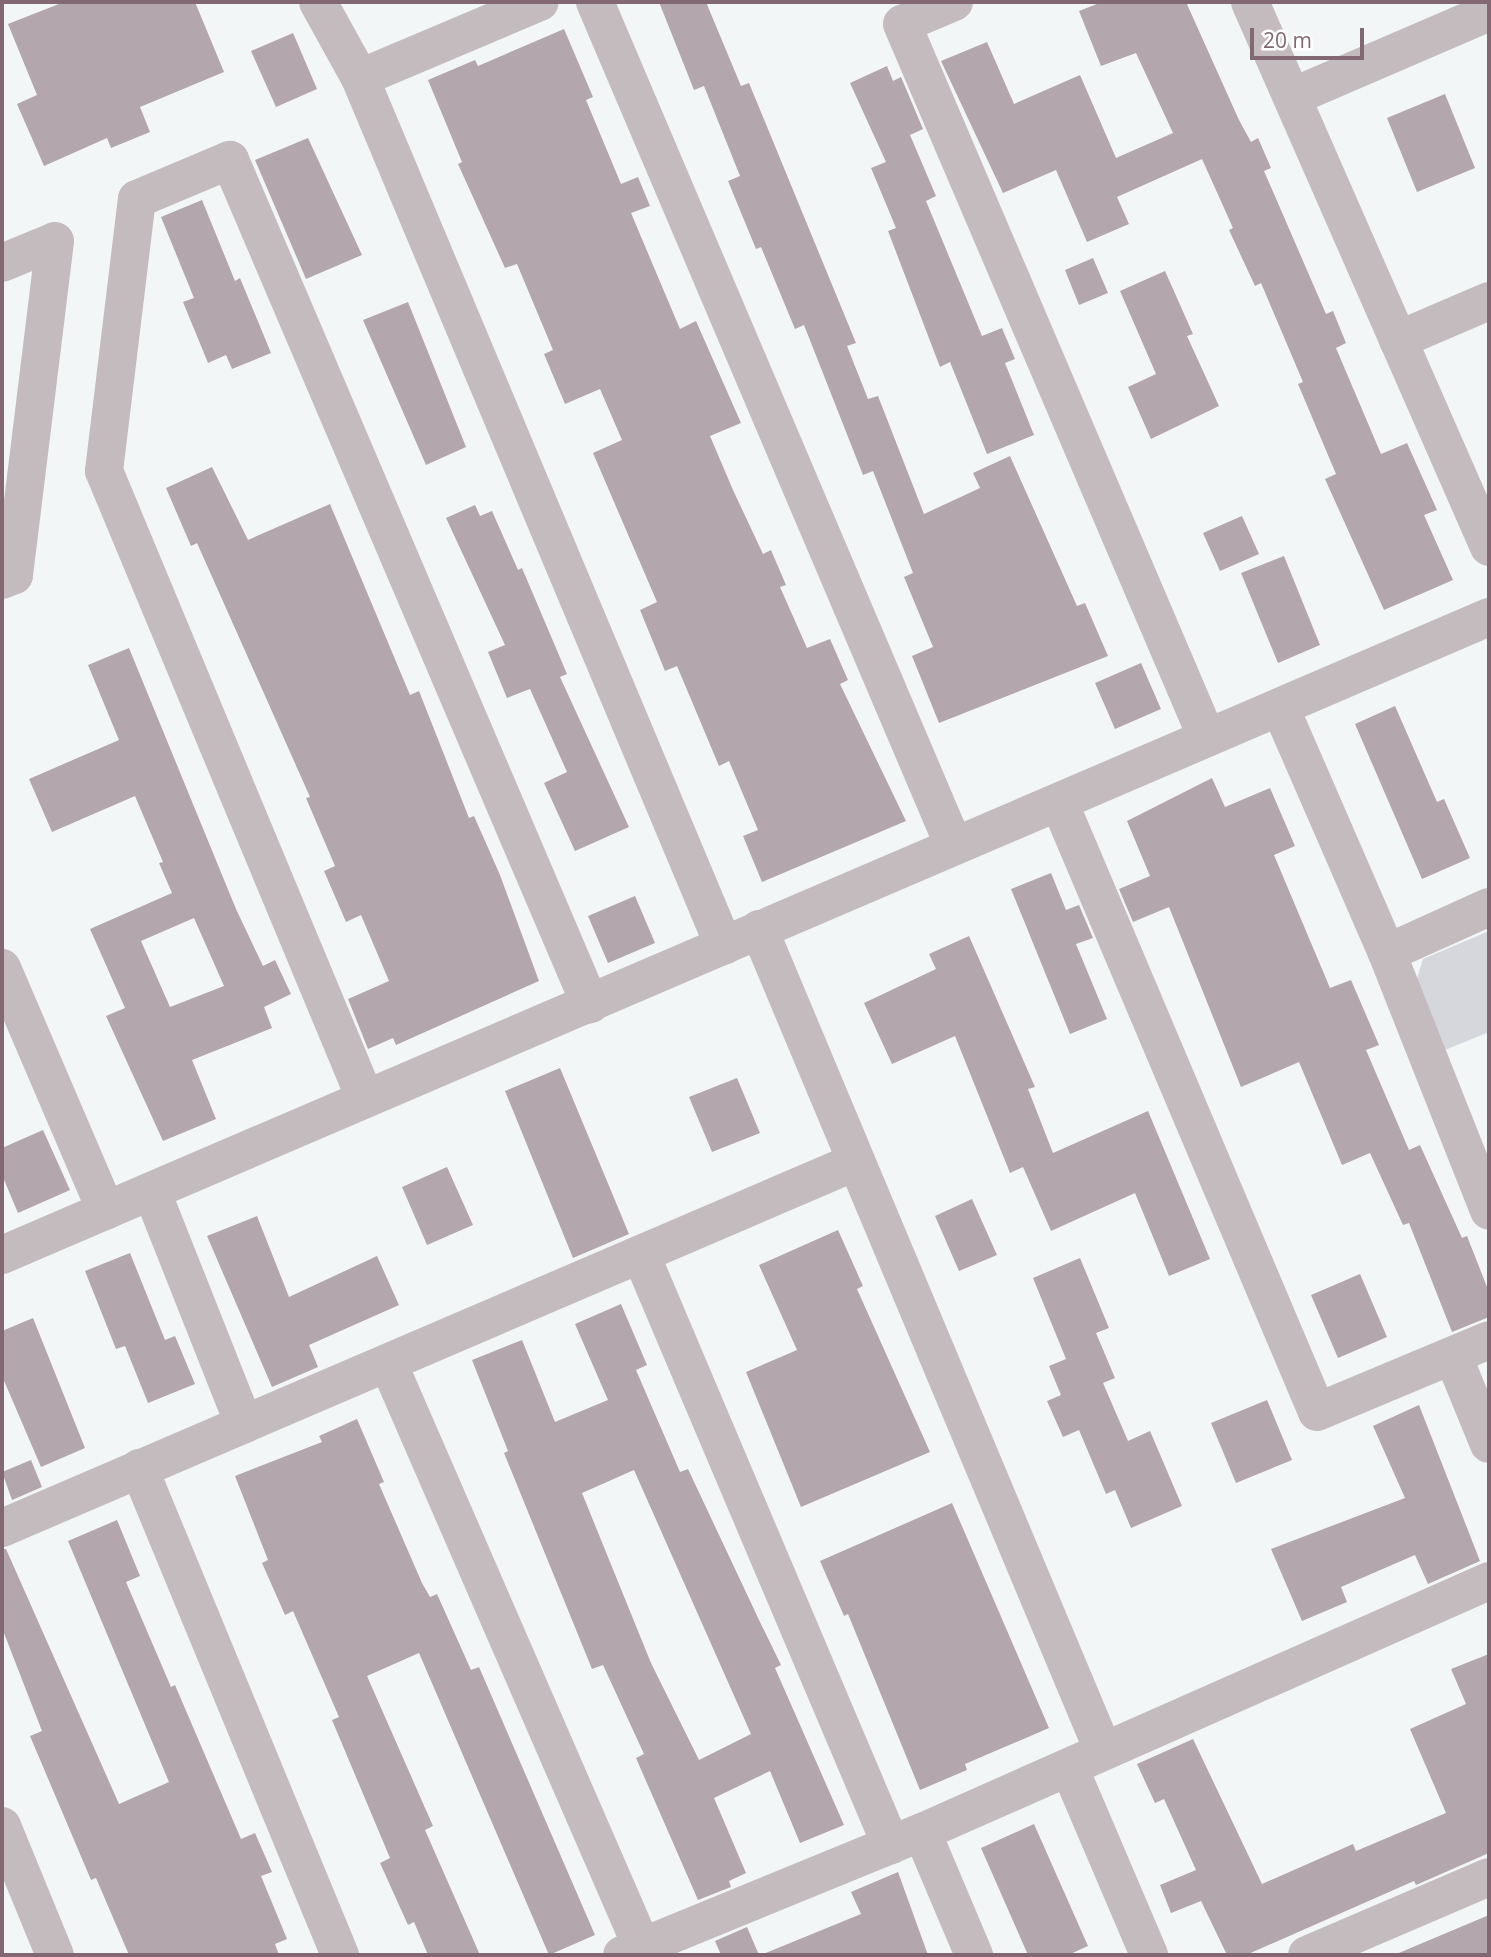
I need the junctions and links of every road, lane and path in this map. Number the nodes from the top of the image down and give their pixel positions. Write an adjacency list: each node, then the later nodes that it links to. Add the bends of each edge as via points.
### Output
1 (318, 2): 7 (street)
2 (540, 2): 7 (street)
3 (595, 2): 18 (street)
4 (954, 2): 16 (street, via 902,24)
5 (1250, 2): 8 (street)
6 (1489, 12): 8 (street)
7 (360, 78): 21 (street)
8 (1292, 97): 11 (street)
9 (2, 263): 13 (street, via 55,241 14,575)
10 (1489, 301): 11 (street)
11 (1398, 340): 12 (street)
12 (1489, 547)
13 (2, 580)
14 (1489, 617): 15 (street)
15 (1280, 707): 16 (street); 22 (street)
16 (1207, 738): 17 (street)
17 (1059, 802): 18 (street); 33 (street, via 1317,1412)
18 (954, 846): 20 (street)
19 (1489, 907): 22 (street)
20 (759, 929): 21 (street); 26 (street)
21 (724, 946): 24 (street)
22 (1387, 953): 28 (street)
23 (2, 968): 29 (street)
24 (590, 1004): 25 (street); 25 (street, via 230,159 137,199 104,471)
25 (365, 1098): 27 (street)
26 (855, 1162): 31 (street); 40 (street)
27 (152, 1192): 29 (street); 35 (street)
28 (1489, 1210)
29 (106, 1211): 30 (street)
30 (2, 1255)
31 (641, 1255): 34 (street); 43 (street)
32 (1489, 1340): 33 (street)
33 (1452, 1356): 36 (street)
34 (389, 1365): 35 (street); 45 (street)
35 (244, 1423): 37 (street)
36 (1489, 1444)
37 (139, 1468): 38 (street); 47 (street)
38 (2, 1528)
39 (1489, 1581): 40 (street)
40 (1103, 1749): 41 (street)
41 (1069, 1767): 43 (street); 49 (street)
42 (2, 1826): 46 (street)
43 (907, 1838): 45 (street); 48 (street)
44 (1489, 1877): 50 (street)
45 (632, 1951)
46 (55, 1955)
47 (340, 1955)
48 (974, 1955)
49 (1149, 1955)
50 (1307, 1955)

